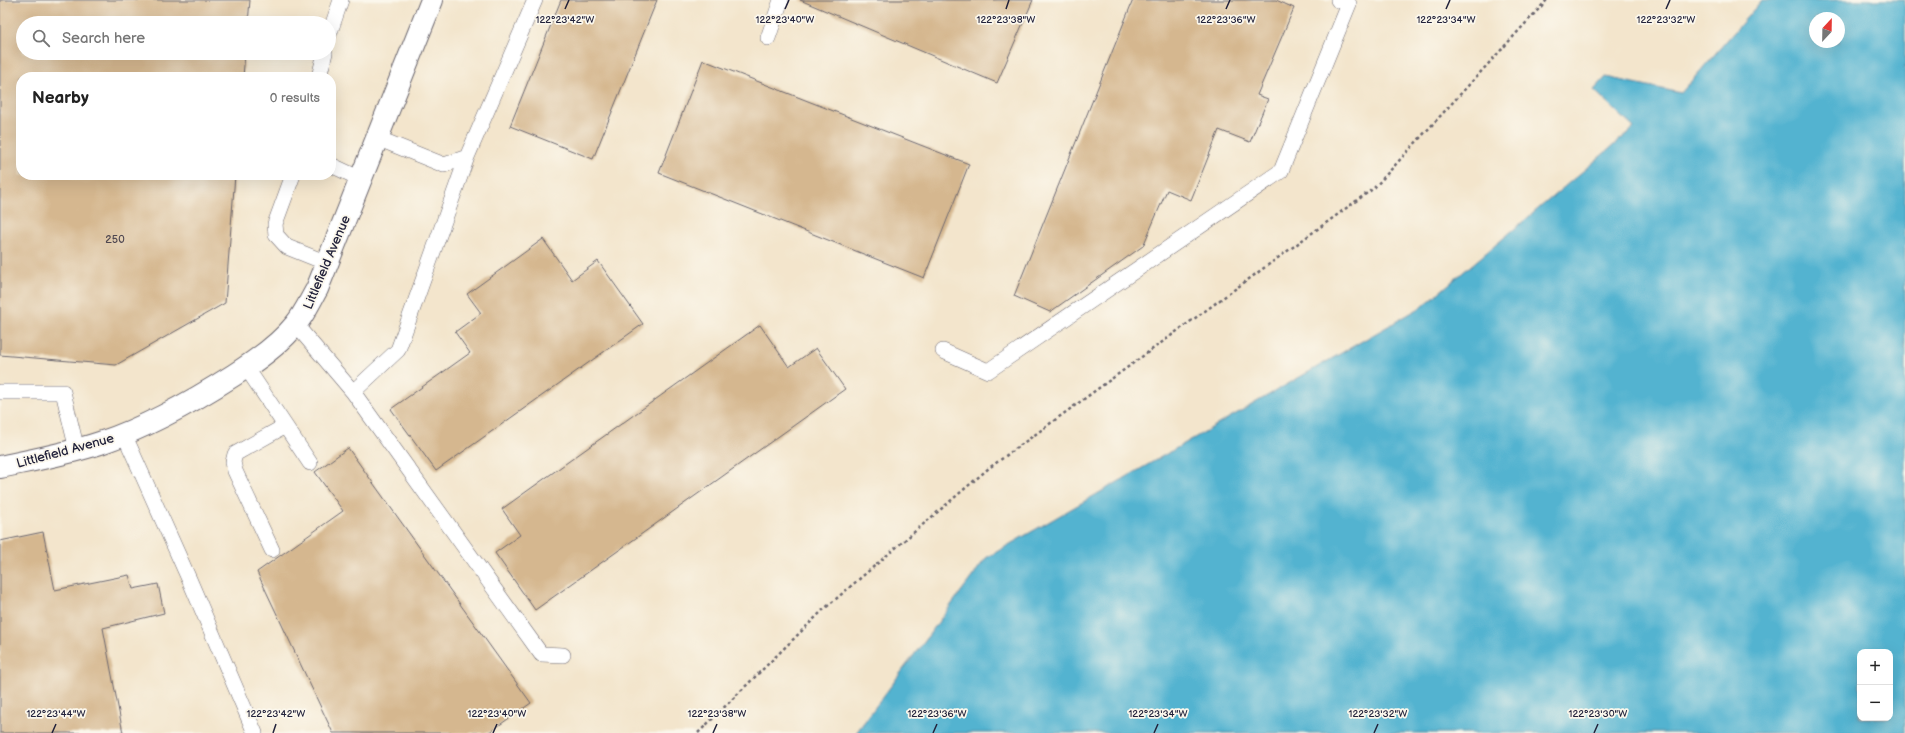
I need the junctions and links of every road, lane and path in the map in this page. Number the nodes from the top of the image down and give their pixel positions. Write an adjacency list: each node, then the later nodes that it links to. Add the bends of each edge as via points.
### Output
1 (341, 0): 7 (lane)
2 (432, 0): 11 (street, Littlefield Avenue)
3 (535, 0): 12 (lane)
4 (782, 0): 8 (lane)
5 (1338, 0): 18 (lane, via 1349,4 1281,171 988,371)
6 (1547, 0): 30 (path, via 1374,188 989,468 822,610)
7 (335, 16)
8 (768, 38)
9 (323, 60): 10 (lane)
10 (320, 72)
11 (377, 138): 12 (lane, via 444,165); 14 (street, Littlefield Avenue)
12 (467, 157): 21 (lane, via 398,350)
13 (336, 167): 14 (lane)
14 (361, 178): 16 (street, Littlefield Avenue)
15 (291, 180): 16 (lane, via 274,224 276,235 287,247)
16 (327, 263): 17 (street, Littlefield Avenue, via 308,307)
17 (296, 325): 19 (street, Littlefield Avenue); 21 (lane)
18 (943, 351)
19 (246, 367): 22 (lane); 23 (street, Littlefield Avenue, via 188,403)
20 (0, 392): 24 (lane, via 64,392)
21 (353, 392): 28 (lane, via 542,654)
22 (285, 426): 25 (lane); 27 (lane, via 236,454 233,462 234,471)
23 (124, 434): 24 (street, Littlefield Avenue); 29 (lane)
24 (77, 450): 26 (street, Littlefield Avenue)
25 (310, 463)
26 (0, 467)
27 (272, 550)
28 (563, 655)
29 (255, 733)
30 (698, 733)

